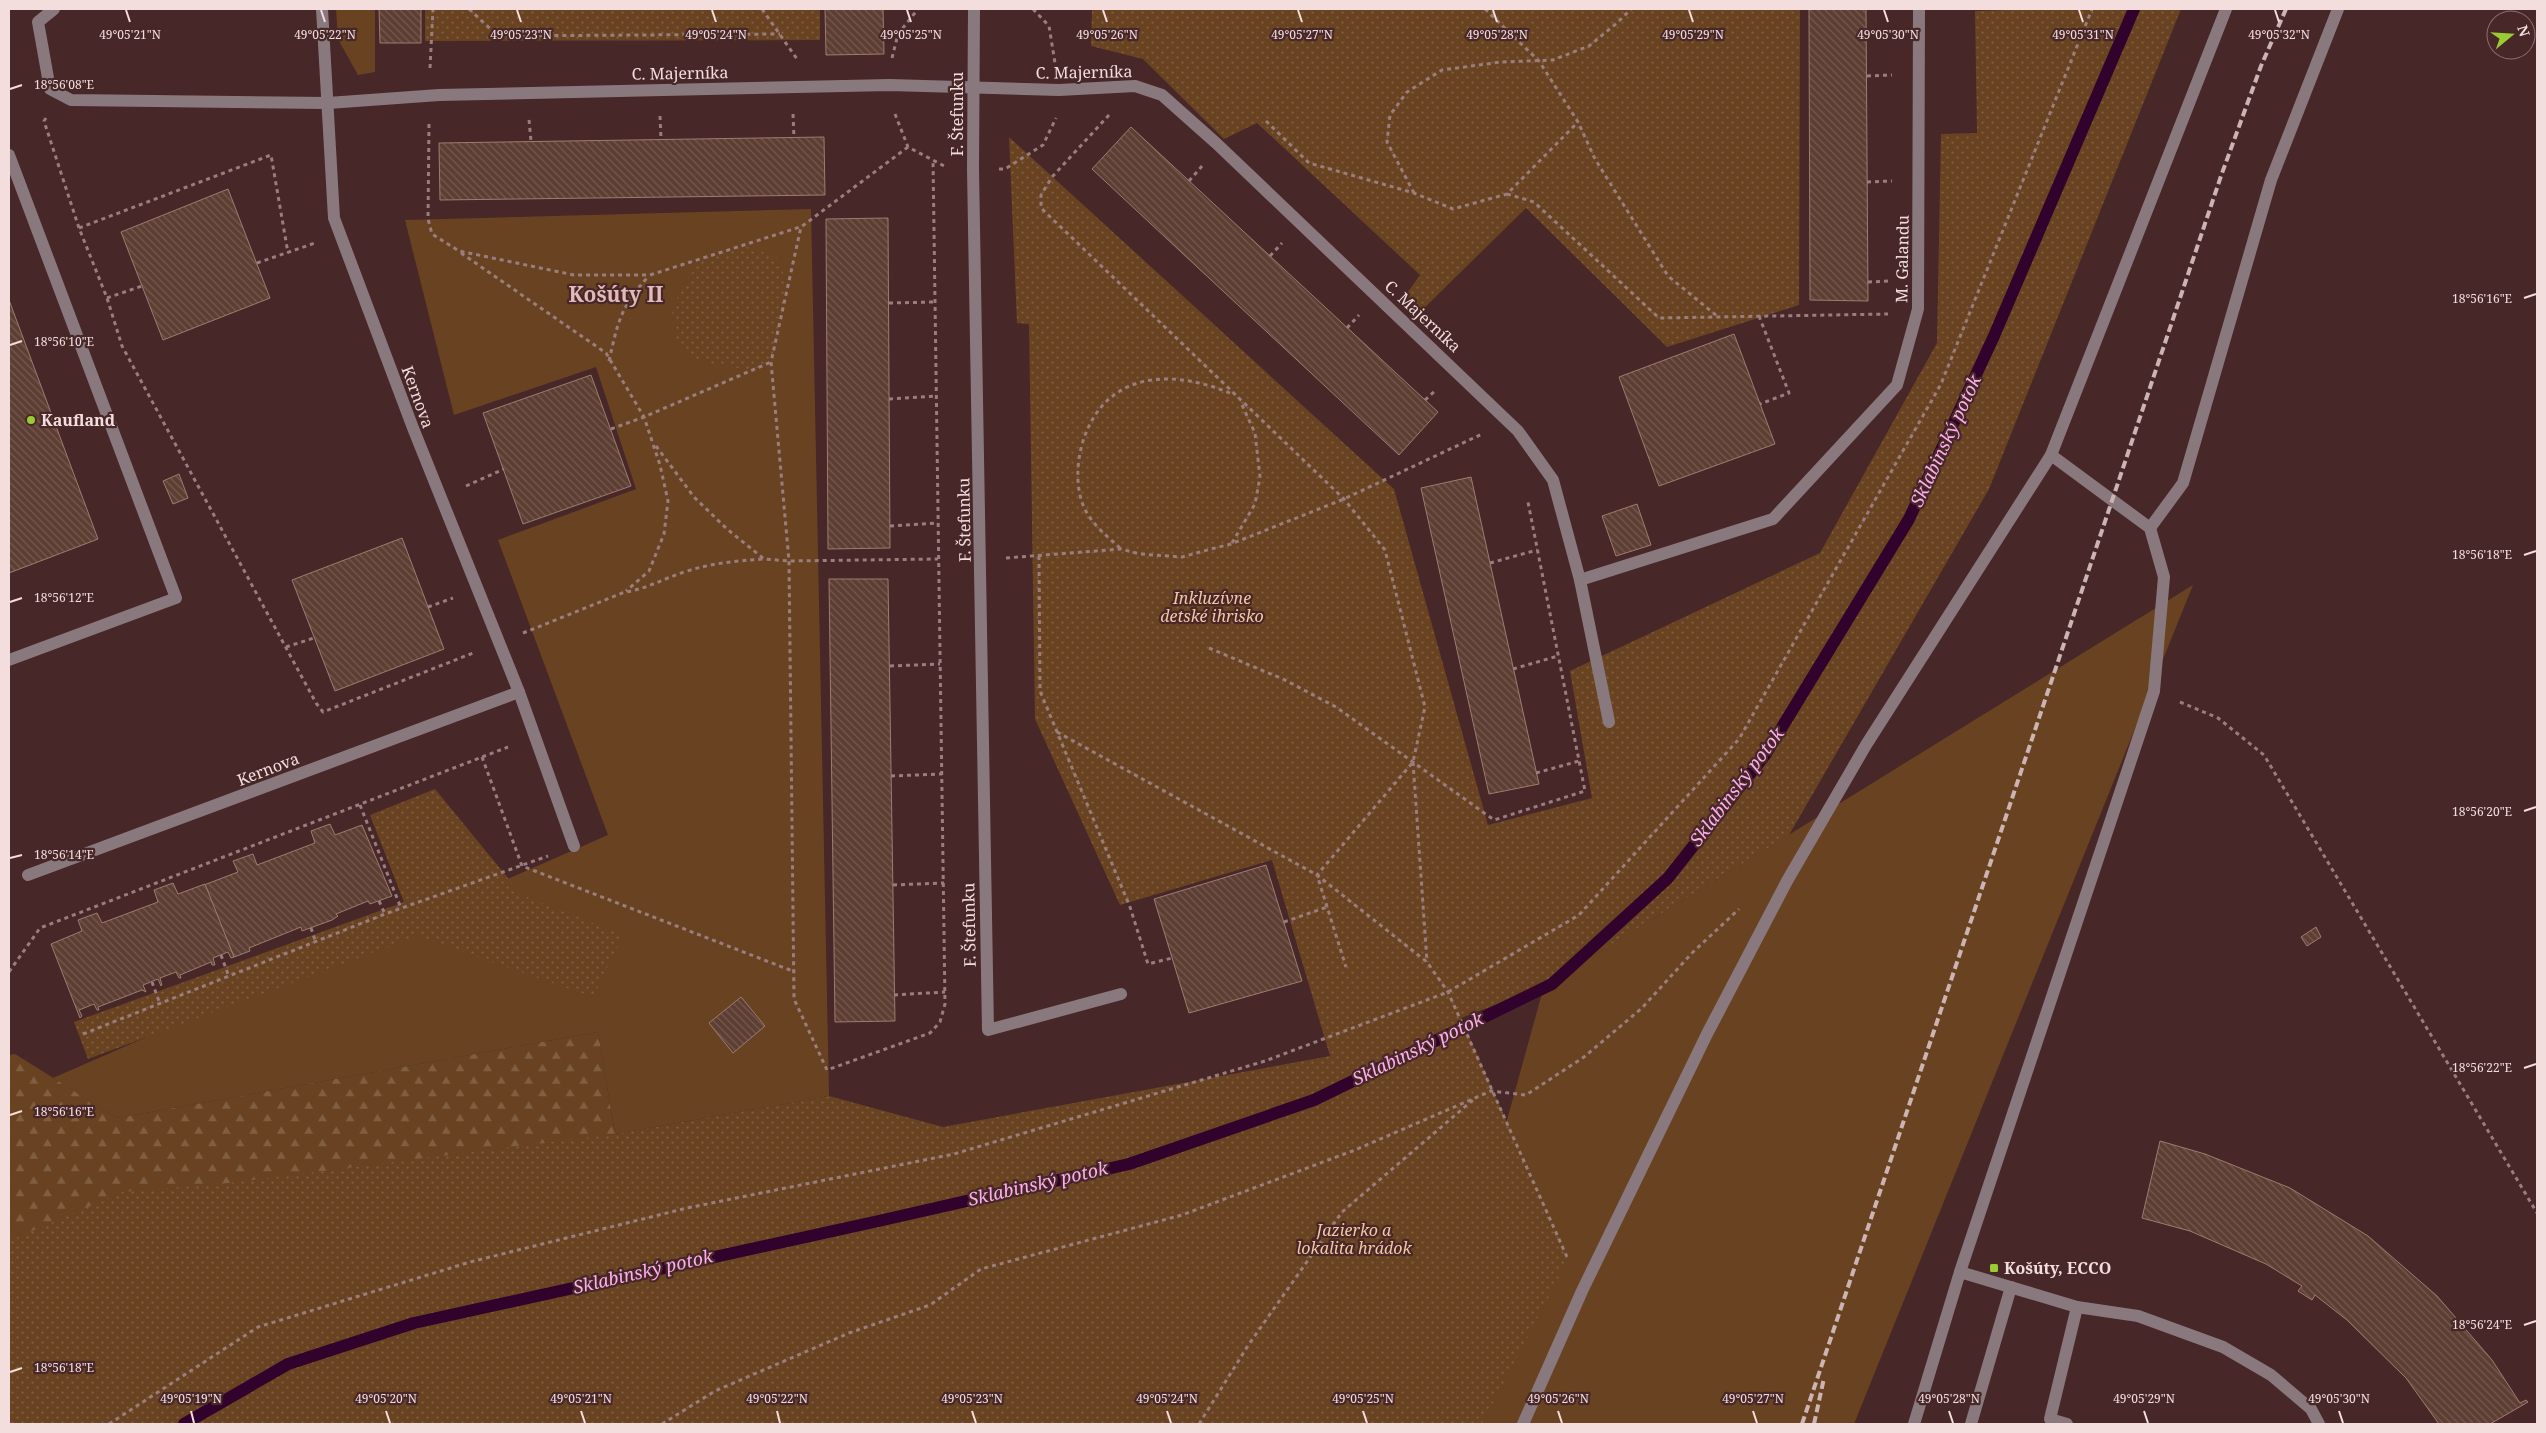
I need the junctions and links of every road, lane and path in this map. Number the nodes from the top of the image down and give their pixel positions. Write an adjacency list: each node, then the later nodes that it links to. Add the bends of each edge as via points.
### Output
1 (54, 9): 23 (street, via 38,22 50,89)
2 (322, 9): 25 (street, Kernova)
3 (433, 9): 24 (path)
4 (469, 9): 15 (path, via 498,36)
5 (762, 9): 15 (path)
6 (974, 9): 21 (street, F. Štefunku)
7 (1032, 9): 22 (path, via 1049,26)
8 (1485, 9): 17 (path)
9 (1631, 9): 17 (path, via 1589,46 1552,60)
10 (1918, 9): 95 (street, M. Galandu, via 1918,309 1897,385 1773,519)
11 (2092, 9): 141 (path, via 1941,384 1739,739 1579,915)
12 (2226, 9): 78 (street)
13 (2338, 9): 85 (street, via 2271,180 2183,483)
14 (884, 33): 16 (path)
15 (780, 34): 18 (path)
16 (898, 34)
17 (1539, 60): 31 (path); 43 (path, via 1442,70 1407,92 1390,115 1386,142)
18 (799, 64)
19 (1900, 74): 20 (path)
20 (1866, 76)
21 (974, 88): 22 (street, C. Majerníka); 24 (street, C. Majerníka, via 890,85); 39 (street, F. Štefunku)
22 (1059, 90): 39 (path, via 1059,114 1043,145 1005,169); 95 (street, C. Majerníka, via 1135,86 1162,95 1216,143 1518,431 1553,480)
23 (59, 94): 25 (street, C. Majerníka, via 71,100); 46 (path, via 44,121)
24 (429, 95): 25 (street, C. Majerníka); 49 (path, via 428,219 432,234)
25 (328, 103): 47 (street, Kernova, via 334,218)
26 (1115, 109): 69 (path, via 1052,177 1041,195 1041,208)
27 (793, 111): 32 (path)
28 (660, 113): 33 (path)
29 (529, 115): 34 (path)
30 (1266, 121): 43 (path, via 1309,163)
31 (1578, 122): 44 (path); 63 (path, via 1595,159 1668,276)
32 (794, 138)
33 (660, 139)
34 (531, 141)
35 (908, 147): 45 (path)
36 (9, 155): 102 (street, via 176,598)
37 (932, 160): 58 (path)
38 (1206, 162): 41 (path)
39 (973, 169): 92 (street, F. Štefunku)
40 (1894, 180): 42 (path)
41 (1189, 181)
42 (1867, 182)
43 (1414, 193): 44 (path, via 1453,209)
44 (1507, 194): 63 (path, via 1534,202 1660,318)
45 (801, 227): 53 (path); 66 (path)
46 (79, 228): 50 (path, via 271,156); 57 (path)
47 (340, 234): 50 (path); 81 (street, Kernova)
48 (1286, 239): 51 (path)
49 (458, 251): 53 (path, via 574,275); 65 (path, via 606,353)
50 (288, 253): 52 (path)
51 (1270, 256)
52 (257, 263)
53 (650, 275): 65 (path, via 631,295 621,315)
54 (1894, 281): 55 (path)
55 (1868, 282)
56 (142, 286): 57 (path)
57 (107, 298): 99 (path, via 122,346)
58 (934, 302): 59 (path); 68 (path)
59 (889, 303)
60 (1363, 311): 64 (path)
61 (1894, 313): 62 (path)
62 (1759, 316): 63 (path); 73 (path, via 1789,393)
63 (1718, 317)
64 (1347, 328)
65 (609, 361): 74 (path)
66 (771, 362): 74 (path); 93 (path)
67 (1440, 386): 71 (path)
68 (936, 396): 70 (path); 83 (path)
69 (1235, 396): 72 (path); 87 (path, via 1209,384 1156,378 1127,386 1100,407 1088,426 1080,450 1078,486 1084,507 1098,528)
70 (889, 400)
71 (1425, 400)
72 (1240, 402): 82 (path); 86 (path, via 1255,433 1260,477 1255,504)
73 (1760, 404)
74 (644, 417): 75 (path); 77 (path)
75 (610, 429)
76 (1487, 432): 82 (path)
77 (654, 444): 90 (path, via 694,497); 96 (path, via 668,501 664,534 650,571)
78 (2051, 455): 85 (street); 151 (street, via 1866,745 1787,881 1707,1034)
79 (504, 469): 81 (path)
80 (1526, 495): 88 (path)
81 (440, 497): 98 (street, Kernova)
82 (1344, 499): 86 (path); 113 (path, via 1385,550 1424,707)
83 (938, 523): 84 (path); 91 (path)
84 (890, 526)
85 (2150, 528): 106 (street, via 2164,578)
86 (1232, 544): 87 (path, via 1182,557)
87 (1121, 549): 89 (path)
88 (1537, 550): 94 (path); 101 (path)
89 (1039, 556): 92 (path); 109 (path, via 1040,691)
90 (764, 559): 93 (path); 96 (path, via 717,562 641,590)
91 (938, 559): 93 (path); 103 (path)
92 (981, 559): 142 (street, F. Štefunku, via 988,1030)
93 (789, 561): 137 (path)
94 (1490, 563)
95 (1580, 580): 108 (street, C. Majerníka)
96 (625, 592): 98 (path)
97 (314, 638): 99 (path)
98 (499, 643): 99 (path, via 324,712); 107 (street, Kernova)
99 (286, 647)
100 (1209, 648): 113 (path, via 1285,680 1336,707)
101 (1558, 656): 105 (path); 112 (path)
102 (9, 660)
103 (940, 664): 104 (path); 115 (path)
104 (890, 666)
105 (1513, 669)
106 (2154, 690): 148 (path, via 2218,718 2264,755); 149 (street)
107 (519, 692): 110 (street, Kernova); 121 (street, Kernova)
108 (1609, 722)
109 (1057, 732): 120 (path); 133 (path, via 1130,908 1148,964)
110 (535, 737): 111 (path); 118 (street, Kernova)
111 (482, 757): 117 (path); 119 (path)
112 (1579, 761): 113 (path, via 1586,791 1494,820); 114 (path)
113 (1413, 762): 120 (path); 134 (path)
114 (1536, 772)
115 (942, 774): 116 (path); 122 (path)
116 (891, 776)
117 (360, 805): 126 (path); 136 (path, via 40,928)
118 (574, 846): 119 (path)
119 (522, 866): 126 (path); 137 (path)
120 (1317, 875): 125 (path); 134 (path)
121 (28, 876)
122 (944, 882): 123 (path); 140 (path)
123 (893, 885)
124 (379, 901): 128 (path)
125 (1327, 907): 129 (path); 135 (path)
126 (400, 908): 128 (path)
127 (1740, 908): 146 (path, via 1692,953 1642,1008 1584,1057 1526,1095)
128 (385, 914): 131 (path)
129 (1284, 922)
130 (311, 928): 131 (path)
131 (316, 943): 138 (path)
132 (221, 955): 138 (path)
133 (1172, 958)
134 (1427, 962): 141 (path)
135 (1346, 967)
136 (9, 972)
137 (794, 972): 140 (path, via 794,999 827,1070 930,1033 940,1022)
138 (230, 977): 144 (path)
139 (152, 982): 144 (path)
140 (945, 992): 143 (path)
141 (1448, 992): 146 (path); 153 (path, via 1265,1061 954,1154 687,1208 480,1259 258,1327)
142 (1121, 994)
143 (894, 995)
144 (160, 1004): 145 (path)
145 (84, 1034)
146 (1491, 1091): 147 (path); 151 (path)
147 (1478, 1096): 154 (path, via 1355,1150 1182,1216 981,1270 930,1305 849,1333 715,1390); 155 (path, via 1342,1212 1249,1344)
148 (2537, 1214)
149 (1960, 1272): 150 (street); 157 (street)
150 (2011, 1287): 152 (street); 158 (street)
151 (1582, 1291): 156 (street)
152 (2077, 1307): 159 (street, via 2050,1419); 160 (street, via 2138,1316 2223,1348 2271,1375 2311,1409)
153 (109, 1424)
154 (662, 1424)
155 (1200, 1424)
156 (1523, 1424)
157 (1914, 1424)
158 (1971, 1424)
159 (2067, 1424)
160 (2319, 1424)

